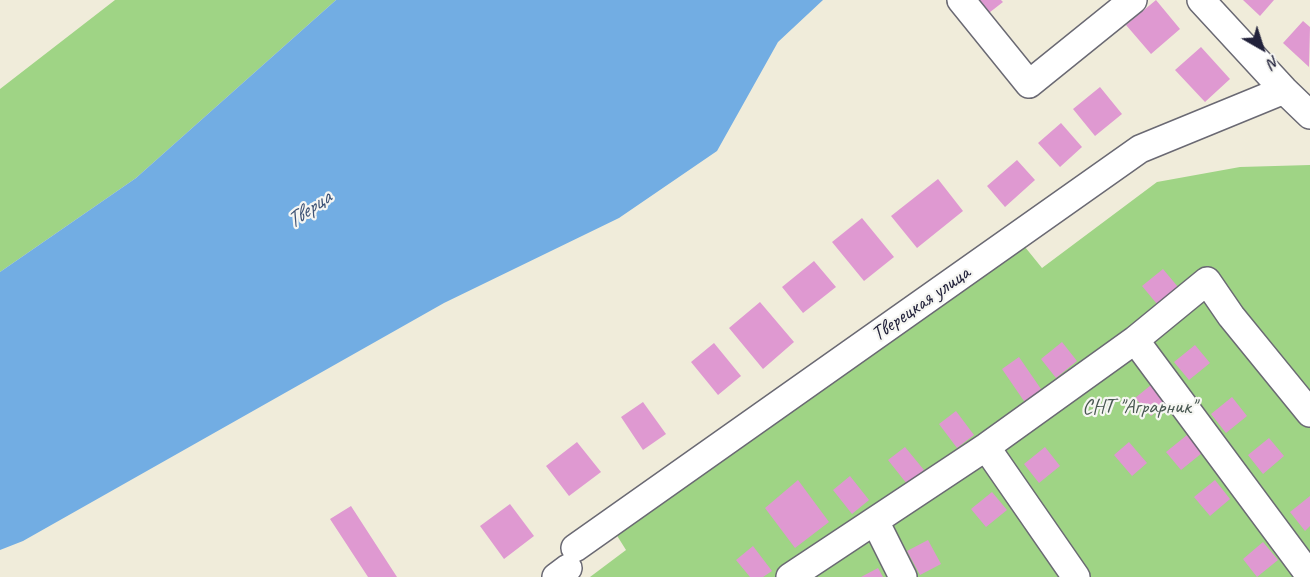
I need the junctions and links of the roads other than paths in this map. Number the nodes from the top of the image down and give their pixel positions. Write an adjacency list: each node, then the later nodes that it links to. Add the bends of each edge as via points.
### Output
1 (961, 0): 2 (street, via 1029,84)
2 (1133, 0)
3 (1201, 0): 4 (street)
4 (1284, 90): 5 (street); 10 (street, Тверецкая улица, via 1140,149)
5 (1310, 115)
6 (1135, 340): 7 (street, via 1207,281); 8 (street); 11 (street)
7 (1310, 413)
8 (986, 447): 9 (street); 14 (street)
9 (875, 521): 12 (street); 13 (street)
10 (566, 564)
11 (1310, 576)
12 (790, 577)
13 (903, 577)
14 (1076, 577)

